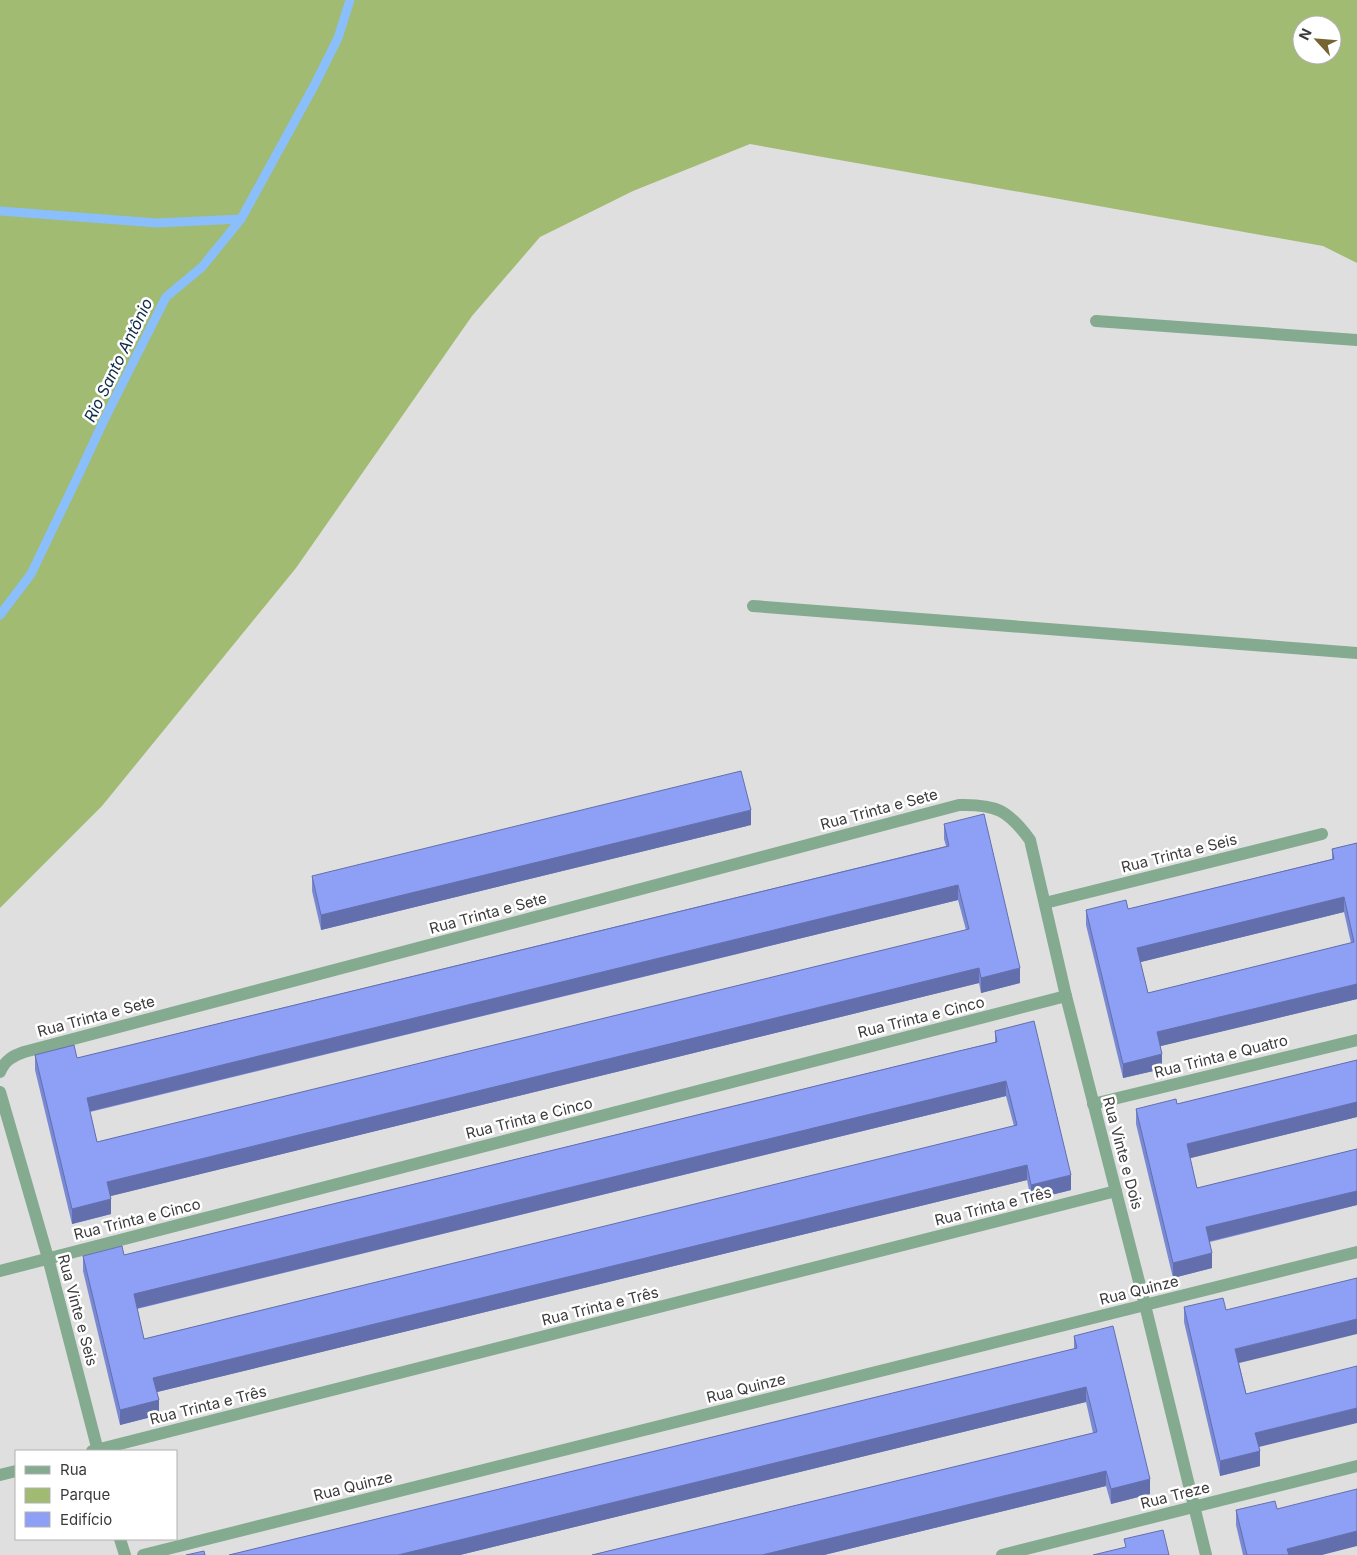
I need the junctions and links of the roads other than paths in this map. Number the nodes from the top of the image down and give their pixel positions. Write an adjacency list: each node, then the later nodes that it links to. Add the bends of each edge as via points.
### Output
1 (1096, 321): 2 (street)
2 (1357, 340)
3 (753, 606): 4 (street)
4 (1357, 653)
5 (959, 805): 7 (street, Rua Vinte e Dois, via 982,805 1003,812 1019,825 1030,840); 10 (street, Rua Trinta e Sete, via 24,1052 12,1057)
6 (1322, 834): 7 (street, Rua Trinta e Seis)
7 (1045, 903): 8 (street, Rua Vinte e Dois)
8 (1066, 996): 12 (street, Rua Vinte e Dois); 15 (street, Rua Trinta e Cinco)
9 (1357, 1040): 12 (street, Rua Trinta e Quatro)
10 (0, 1072)
11 (0, 1092): 15 (street, Rua Vinte e Seis)
12 (1093, 1104): 13 (street, Rua Vinte e Dois)
13 (1116, 1191): 17 (street, Rua Vinte e Dois); 19 (street, Rua Trinta e Três)
14 (1357, 1252): 17 (street, Rua Quinze)
15 (48, 1258): 16 (street, Rua Trinta e Cinco); 18 (street, Rua Vinte e Seis)
16 (0, 1271)
17 (1146, 1305): 23 (street, Rua Vinte e Dois); 26 (street, Rua Quinze)
18 (96, 1450)
19 (100, 1450)
20 (1357, 1466): 23 (street, Rua Treze)
21 (15, 1471): 22 (street)
22 (0, 1475)
23 (1194, 1507): 27 (street, Rua Treze); 28 (street, Rua Vinte e Dois)
24 (120, 1540): 25 (street)
25 (125, 1555)
26 (143, 1555)
27 (1002, 1555)
28 (1206, 1555)

